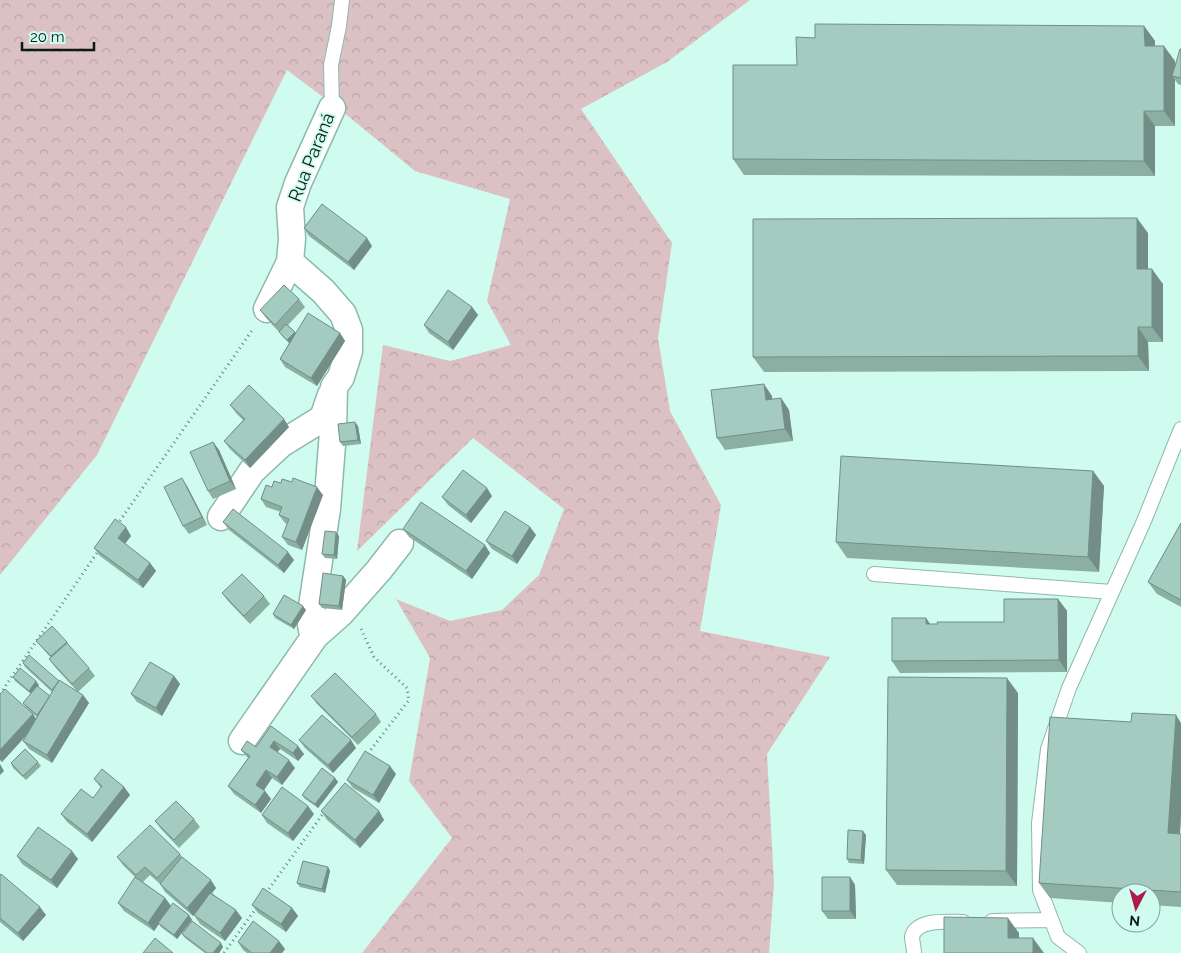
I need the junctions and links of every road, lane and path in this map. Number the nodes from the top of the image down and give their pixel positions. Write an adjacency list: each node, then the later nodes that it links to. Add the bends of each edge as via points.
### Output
1 (342, 0): 2 (lane, Rua Paraná, via 331,65)
2 (332, 108): 3 (street, Rua Paraná, via 290,207)
3 (290, 262): 4 (street, Rua Paraná); 5 (street, via 344,314 349,330 349,351 341,377)
4 (267, 309): 8 (path)
5 (334, 387): 7 (street, via 323,418 280,444 252,471); 14 (street, via 327,509 310,619)
6 (1179, 438): 12 (lane)
7 (221, 517)
8 (114, 530)
9 (400, 543): 13 (street)
10 (102, 546): 15 (path)
11 (874, 574): 12 (lane)
12 (1112, 592): 21 (lane, via 1069,688 1048,749 1039,823 1040,890)
13 (349, 604): 14 (street); 17 (path, via 374,657 407,688 408,700)
14 (315, 636): 16 (street)
15 (0, 694)
16 (242, 741)
17 (363, 760)
18 (330, 804): 19 (path)
19 (264, 896)
20 (258, 905): 22 (path)
21 (1051, 920): 23 (lane, via 927,923 917,927 912,936); 24 (lane, via 1058,937)
22 (224, 953)
23 (914, 953)
24 (1079, 953)

